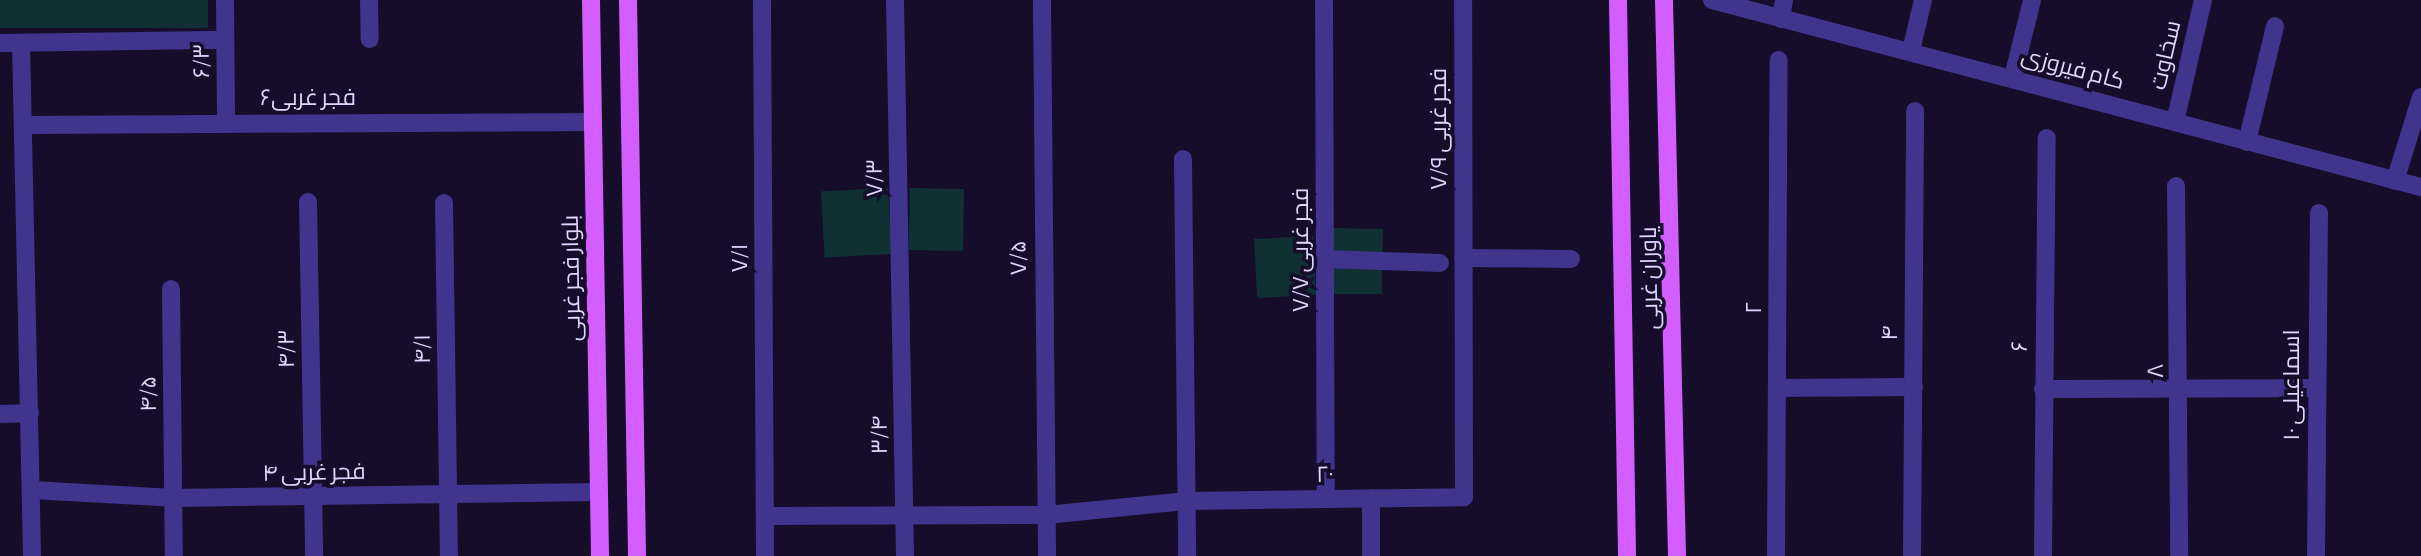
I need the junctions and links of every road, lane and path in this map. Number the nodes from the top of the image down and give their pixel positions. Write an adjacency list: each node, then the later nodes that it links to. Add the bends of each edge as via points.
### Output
1 (225, 0): 20 (street, ۶/۳)
2 (369, 0): 19 (street)
3 (592, 0): 29 (main road, بلوار فجر غربی)
4 (628, 0): 71 (main road)
5 (762, 0): 65 (street, ۷/۱)
6 (895, 0): 46 (street, ۷/۳)
7 (1042, 0): 64 (street, ۷/۵)
8 (1324, 0): 41 (street, ۷/۷ فجر غربی)
9 (1463, 0): 42 (street, ۷/۹ فجر غربی)
10 (1618, 0): 77 (main road, یاوران غربی)
11 (1664, 0): 78 (main road, یاوران غربی)
12 (1712, 0): 17 (street, کام فیروزی)
13 (1784, 0): 17 (street)
14 (1923, 0): 23 (street)
15 (2032, 0): 25 (street)
16 (2203, 0): 30 (street, سخاوت)
17 (1781, 19): 23 (street, کام فیروزی)
18 (2275, 26): 33 (street)
19 (370, 39)
20 (225, 40): 22 (street); 28 (street, ۶/۳)
21 (0, 43): 22 (street)
22 (21, 43): 31 (street)
23 (1910, 51): 25 (street, کام فیروزی)
24 (1779, 60): 48 (street, ۲)
25 (2013, 77): 30 (street, کام فیروزی)
26 (2421, 97): 35 (street)
27 (1915, 111): 47 (street, ۴)
28 (226, 121): 29 (street, فجر غربی۶); 31 (street, فجر غربی۶)
29 (593, 122): 55 (main road, بلوار فجر غربی)
30 (2175, 122): 33 (street, کام فیروزی)
31 (23, 125): 52 (street)
32 (2047, 138): 50 (street, ۶)
33 (2246, 142): 35 (street, کام فیروزی)
34 (1183, 159): 62 (street)
35 (2395, 181): 37 (street, کام فیروزی)
36 (2176, 186): 51 (street, ۸)
37 (2421, 187)
38 (308, 202): 57 (street, ۴/۳)
39 (444, 203): 56 (street, ۴/۱)
40 (2319, 214): 49 (street, اسماعیلی ۱۰)
41 (1325, 258): 44 (street); 61 (street, ۷/۷ فجر غربی)
42 (1463, 258): 43 (street); 58 (street, ۷/۹ فجر غربی)
43 (1571, 260)
44 (1440, 263)
45 (171, 289): 59 (street, ۴/۵)
46 (902, 355): 63 (street, ۳/۴)
47 (1914, 387): 48 (street); 80 (street, ۴)
48 (1777, 388): 79 (street, ۲)
49 (2314, 388): 51 (street); 83 (street, اسماعیلی ۱۰)
50 (2043, 389): 51 (street); 81 (street, ۶)
51 (2180, 389): 82 (street, ۸)
52 (30, 413): 53 (street); 54 (street)
53 (0, 414)
54 (32, 490): 59 (street, ۴ فجر غربی); 66 (street)
55 (597, 492): 56 (street, ۴ فجر غربی); 70 (main road, بلوار فجر غربی)
56 (449, 495): 57 (street, ۴ فجر غربی); 69 (street, ۴/۱)
57 (313, 496): 59 (street, ۴ فجر غربی); 68 (street, ۴/۳)
58 (1464, 497): 60 (street, ۲۰)
59 (173, 498): 67 (street, ۴/۵)
60 (1371, 498): 61 (street, ۲۰); 76 (street)
61 (1326, 499): 62 (street, ۲۰)
62 (1187, 500): 64 (street, ۲۰); 75 (street)
63 (905, 515): 64 (street, ۲۰); 65 (street, ۲۰); 73 (street, ۳/۴)
64 (1046, 515): 74 (street, ۷/۵)
65 (765, 516): 72 (street, ۷/۱)
66 (32, 556)
67 (174, 556)
68 (314, 556)
69 (449, 556)
70 (600, 556)
71 (637, 556)
72 (765, 556)
73 (905, 556)
74 (1047, 556)
75 (1187, 556)
76 (1371, 556)
77 (1627, 556)
78 (1677, 556)
79 (1776, 556)
80 (1912, 556)
81 (2043, 556)
82 (2179, 556)
83 (2316, 556)

